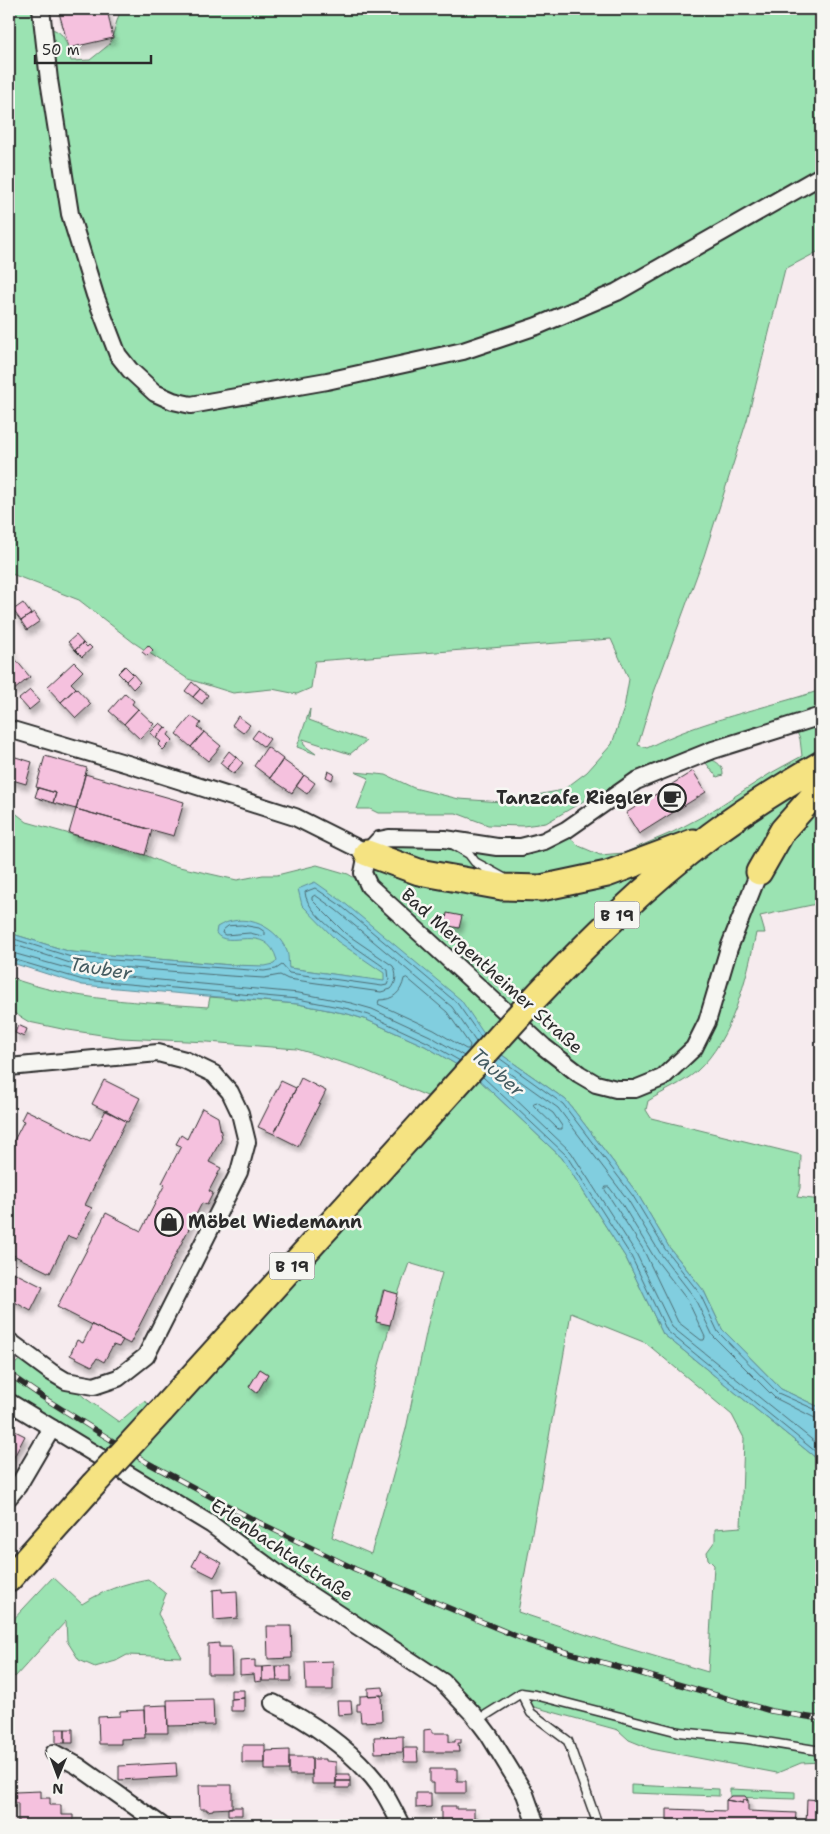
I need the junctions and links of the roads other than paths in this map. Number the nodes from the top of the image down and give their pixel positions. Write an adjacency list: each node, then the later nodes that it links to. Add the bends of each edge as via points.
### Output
1 (41, 9): 2 (street, via 48,80 70,214 95,295 118,354 130,370 155,393 191,405 327,381 463,351 538,326 617,292)
2 (819, 176)
3 (821, 716): 8 (street, via 713,750 636,781 566,830 544,841 521,847 497,847)
4 (9, 729): 9 (street, via 294,817)
5 (821, 764): 7 (main road, B 19)
6 (821, 787): 10 (main road, via 783,830)
7 (710, 836): 11 (main road, via 607,874 541,888); 17 (main road, B 19, bridge, via 617,915 532,1001)
8 (445, 840): 9 (street, via 389,838 379,840); 11 (lane, via 469,854 475,862)
9 (367, 853): 10 (street, Bad Mergentheimer Straße, via 363,873 368,886 544,1047 596,1084 616,1089 635,1089 662,1078 694,1048 707,1022 729,948); 11 (main road, via 419,872)
10 (759, 872)
11 (523, 888)
12 (9, 1068): 13 (street, via 158,1053 185,1060 214,1074 230,1092 240,1113 247,1142 240,1172 146,1356 118,1378 94,1386 66,1381)
13 (9, 1341)
14 (9, 1402): 15 (street, Erlenbachtalstraße)
15 (52, 1428): 16 (street); 20 (street, Erlenbachtalstraße, via 212,1525 282,1576 443,1682)
16 (9, 1496)
17 (9, 1579)
18 (521, 1693): 20 (lane); 21 (lane, via 679,1732); 26 (lane, via 531,1713 568,1741)
19 (273, 1703): 24 (street, via 315,1728 352,1756 370,1774)
20 (478, 1720): 25 (street, Erlenbachtalstraße, via 526,1794)
21 (821, 1751)
22 (54, 1753): 23 (street)
23 (162, 1825)
24 (401, 1825)
25 (536, 1825)
26 (598, 1825)

